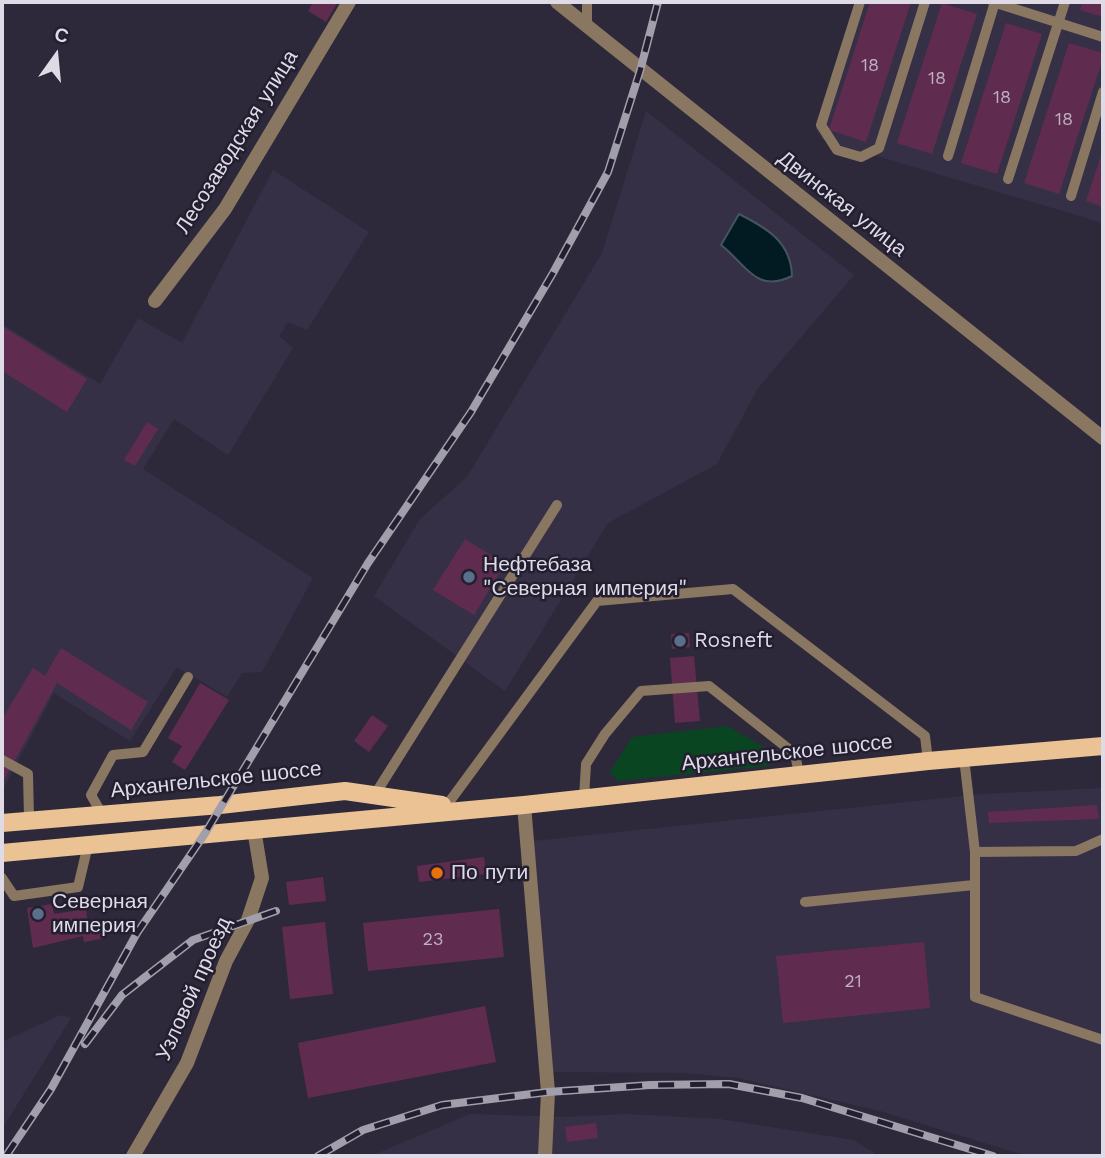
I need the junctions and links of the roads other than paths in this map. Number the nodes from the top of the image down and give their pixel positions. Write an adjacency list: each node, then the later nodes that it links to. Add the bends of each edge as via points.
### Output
1 (349, 2): 15 (street, Лесозаводская улица, via 225,209)
2 (557, 2): 9 (street, Двинская улица)
3 (587, 2): 9 (lane)
4 (860, 2): 5 (lane, via 821,125 837,150 861,157 879,148)
5 (925, 2)
6 (994, 2): 8 (lane); 12 (lane)
7 (1065, 2): 8 (lane)
8 (1058, 23): 10 (lane); 13 (lane)
9 (587, 24): 16 (street, Двинская улица)
10 (1103, 37)
11 (1103, 92): 14 (lane)
12 (948, 156)
13 (1008, 179)
14 (1071, 196)
15 (155, 301)
16 (1103, 438)
17 (557, 505): 24 (lane)
18 (188, 677): 30 (lane, via 142,752 113,755 91,795)
19 (1103, 746): 20 (main road, Архангельское шоссе)
20 (964, 758): 22 (main road, Архангельское шоссе); 37 (lane)
21 (2, 760): 31 (lane, via 28,774)
22 (928, 761): 23 (main road, Архангельское шоссе); 27 (lane, via 925,736 733,589 597,601)
23 (799, 774): 25 (main road, Архангельское шоссе); 25 (lane, via 795,754 709,686 642,691 586,764)
24 (367, 794): 26 (main road, Архангельское шоссе); 27 (main road, Архангельское шоссе); 32 (main road)
25 (584, 798): 28 (main road, Архангельское шоссе)
26 (251, 799): 30 (main road, Архангельское шоссе); 34 (main road)
27 (447, 805): 29 (main road, Архангельское шоссе)
28 (524, 805): 29 (main road, Архангельское шоссе); 44 (street, via 548,1092)
29 (477, 809): 32 (main road, Архангельское шоссе)
30 (93, 815): 33 (main road, Архангельское шоссе); 36 (main road)
31 (29, 818)
32 (362, 819): 34 (main road, Архангельское шоссе)
33 (2, 823)
34 (254, 830): 36 (main road, Архангельское шоссе); 43 (street, Узловой проезд, via 262,878 248,920 226,961 187,1063)
35 (1103, 839): 37 (lane, via 1076,850)
36 (88, 845): 38 (main road, Архангельское шоссе); 39 (lane, via 78,887 14,896)
37 (975, 852): 40 (lane)
38 (2, 853)
39 (2, 878)
40 (974, 886): 41 (lane); 42 (lane, via 975,997)
41 (804, 902)
42 (1103, 1040)
43 (133, 1156)
44 (545, 1156)

